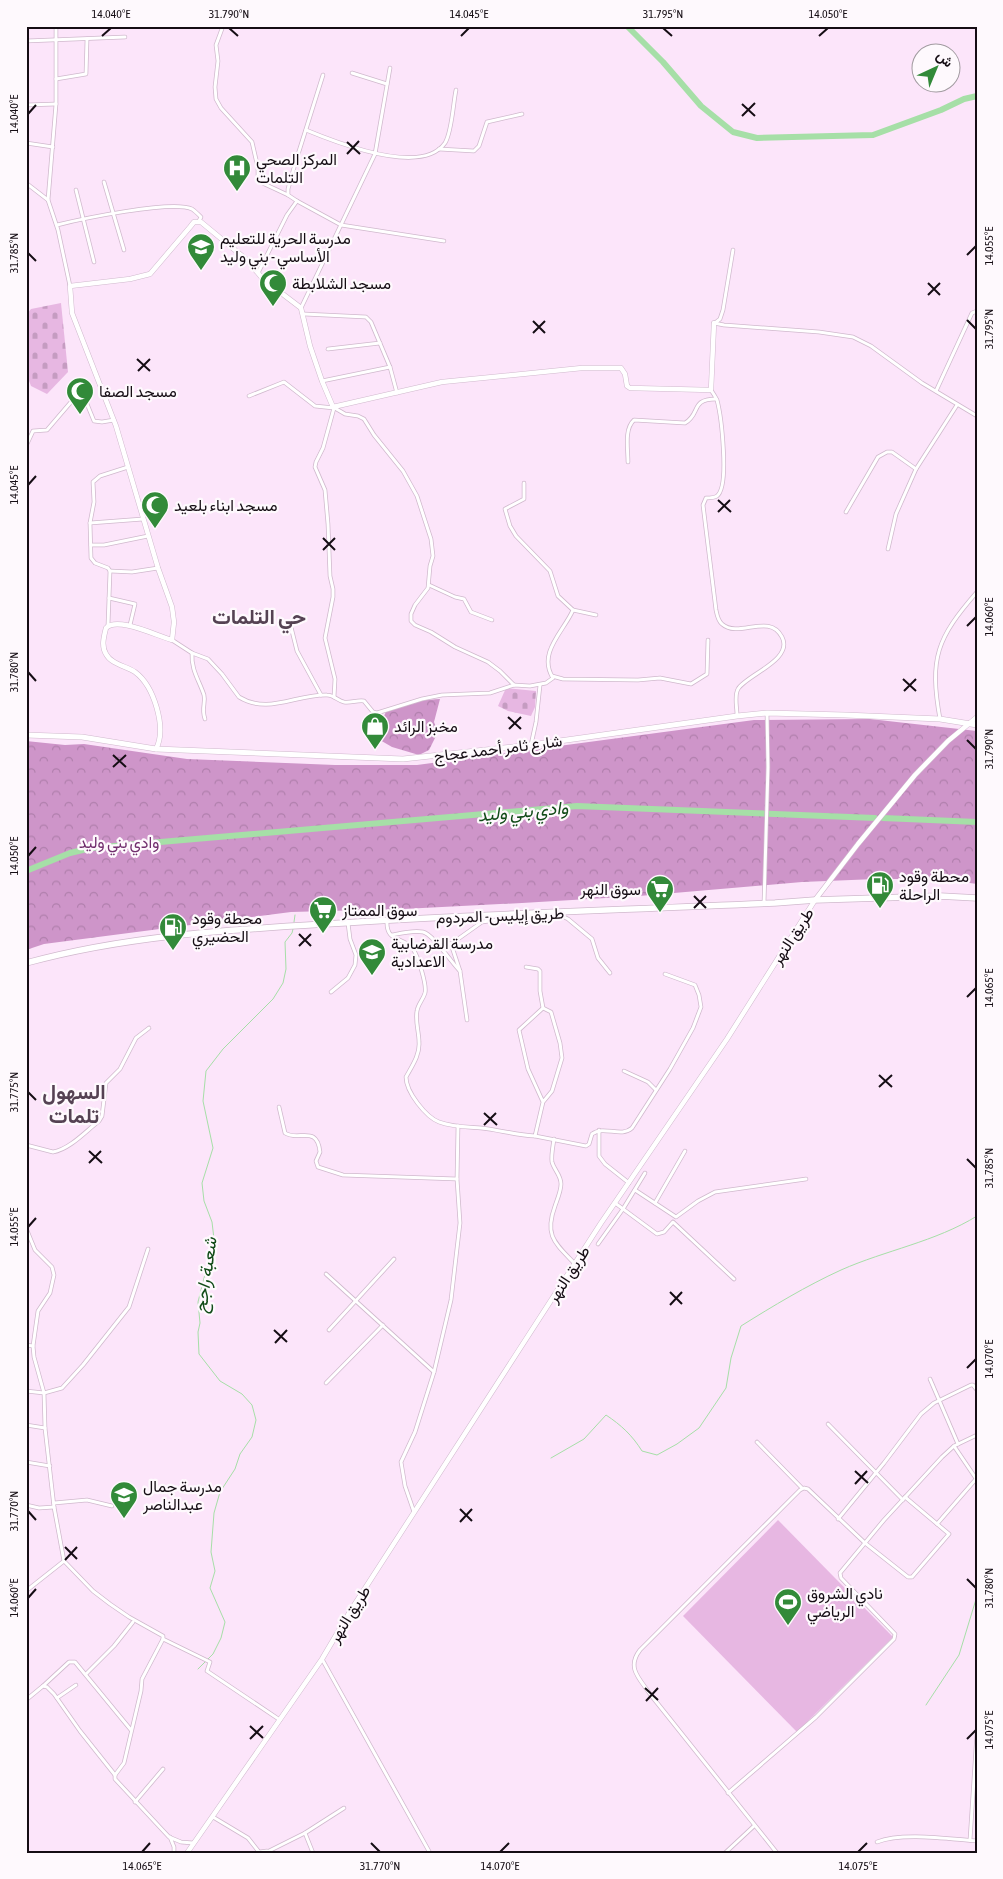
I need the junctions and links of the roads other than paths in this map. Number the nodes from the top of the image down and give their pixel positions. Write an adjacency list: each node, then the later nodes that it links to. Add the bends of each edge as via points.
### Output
1 (56, 26): 6 (street)
2 (223, 26): 24 (street, via 216,45 216,99 252,142 258,180)
3 (125, 37): 4 (street)
4 (87, 39): 6 (street); 10 (street, via 85,75)
5 (26, 41): 6 (street)
6 (56, 41): 10 (street)
7 (390, 68): 11 (street)
8 (352, 73): 11 (street)
9 (323, 75): 16 (street)
10 (56, 78): 13 (street)
11 (388, 84): 20 (street)
12 (456, 90): 19 (street, via 447,138)
13 (56, 104): 14 (street); 18 (street)
14 (26, 106)
15 (522, 114): 19 (street, via 487,122 479,146 474,150)
16 (306, 130): 20 (street); 24 (street)
17 (26, 143): 18 (street)
18 (53, 147): 25 (street)
19 (438, 149): 20 (street, via 416,156)
20 (375, 154): 31 (street)
21 (104, 182): 27 (street)
22 (26, 183): 25 (street)
23 (76, 190): 28 (street)
24 (288, 195): 26 (street)
25 (48, 200): 30 (street)
26 (297, 201): 31 (street); 36 (street)
27 (112, 214): 28 (street); 29 (street, via 188,208 201,217); 33 (street)
28 (83, 219): 30 (street); 35 (street)
29 (198, 221): 36 (street, via 230,245); 37 (street, via 190,226 150,274)
30 (57, 225): 37 (street)
31 (341, 225): 32 (street); 38 (street)
32 (444, 241)
33 (124, 250)
34 (733, 250): 41 (street, via 720,320)
35 (94, 262)
36 (258, 273): 38 (street)
37 (70, 286): 54 (street, via 72,313)
38 (302, 308): 40 (street)
39 (977, 311): 48 (street, via 972,314)
40 (304, 314): 42 (street, via 366,317); 45 (street, via 310,346)
41 (714, 323): 46 (street); 48 (street, via 853,337 872,346)
42 (380, 343): 43 (street); 44 (street)
43 (328, 349)
44 (390, 367): 45 (street); 47 (street)
45 (322, 381): 52 (street)
46 (711, 390): 47 (street, via 630,388 621,368 602,367 490,376); 50 (street)
47 (397, 392): 52 (street)
48 (936, 392): 51 (street)
49 (249, 396): 52 (street, via 284,382 315,406)
50 (716, 399): 56 (street, via 700,402 685,423 634,420 629,425); 87 (street, via 725,451 724,474 720,494 706,498 703,505 716,610 723,625 736,629 771,627 784,642 773,662 739,686)
51 (957, 405): 53 (street); 58 (street)
52 (334, 408): 68 (street, via 364,419 412,484 433,547); 84 (street, via 324,448 315,467 325,490 328,524 333,597 325,638 335,679)
53 (977, 416)
54 (114, 420): 55 (street, via 94,421 85,400 71,402 48,430 34,432); 57 (street)
55 (26, 446)
56 (628, 462)
57 (128, 467): 61 (street); 62 (street, via 95,480)
58 (916, 469): 60 (street, via 892,452 882,454); 65 (street, via 896,514)
59 (524, 483): 71 (street, via 524,499 504,509 510,526 550,571 558,596)
60 (846, 512)
61 (143, 519): 62 (street); 63 (street)
62 (90, 523): 64 (street)
63 (148, 536): 64 (street); 66 (street)
64 (91, 545): 67 (street, via 93,561)
65 (888, 549)
66 (158, 568): 67 (street); 77 (street, via 172,607)
67 (110, 571): 70 (street)
68 (430, 585): 73 (street, via 464,599 471,612); 81 (street, via 415,605 411,621 488,662)
69 (977, 592): 85 (street, via 943,637 935,676)
70 (109, 598): 75 (street); 76 (street, via 135,604)
71 (573, 610): 72 (street); 80 (street, via 550,648)
72 (596, 615)
73 (492, 620)
74 (290, 623): 83 (street, via 300,657)
75 (108, 625): 76 (street); 96 (street, via 103,647 107,656 142,678 157,705 160,742)
76 (130, 625): 77 (street)
77 (172, 640): 79 (street)
78 (708, 640): 80 (street, via 707,674 691,684 660,678 563,679)
79 (192, 653): 83 (street, via 208,659 239,697 249,702 266,706); 89 (street, via 192,668 205,697 202,709)
80 (552, 676): 82 (street, via 550,681)
81 (514, 684): 82 (street); 84 (street, via 490,693 445,694 377,713 364,702 345,702)
82 (540, 685): 95 (street)
83 (322, 695): 84 (street)
84 (334, 697)
85 (938, 709): 90 (street); 91 (street)
86 (767, 714): 87 (main road, شارع ثامر أحمد عجاج); 90 (main road, شارع ثامر أحمد عجاج); 99 (street)
87 (737, 716): 95 (main road, شارع ثامر أحمد عجاج)
88 (977, 716): 92 (street, طريق النهر)
89 (206, 719)
90 (931, 719): 91 (main road, شارع ثامر أحمد عجاج)
91 (940, 720): 92 (main road, شارع ثامر أحمد عجاج)
92 (969, 723): 93 (main road, شارع ثامر أحمد عجاج); 98 (street, طريق النهر, via 915,775)
93 (977, 725)
94 (26, 735): 96 (main road, شارع ثامر أحمد عجاج, via 82,737)
95 (530, 745): 96 (main road, شارع ثامر أحمد عجاج, via 404,759)
96 (156, 749)
97 (977, 898): 98 (highway, طريق إيليس- المردوم)
98 (815, 900): 99 (highway, طريق إيليس- المردوم); 128 (street, طريق النهر)
99 (764, 904): 100 (highway, طريق إيليس- المردوم)
100 (526, 915): 101 (highway, طريق إيليس- المردوم); 105 (street, via 482,922); 109 (street, via 568,919 592,939 598,958)
101 (387, 920): 102 (highway, طريق إيليس- المردوم); 103 (street)
102 (348, 922): 106 (highway, طريق إيليس- المردوم, via 164,936); 111 (street, via 355,964 348,978)
103 (391, 935): 104 (street, via 418,931 425,932); 119 (street, via 415,952 425,986 416,1012 418,1054 406,1077 407,1086 416,1101 435,1120)
104 (435, 941): 105 (street); 108 (street)
105 (451, 944): 108 (street)
106 (26, 963)
107 (526, 967): 112 (street, via 540,971)
108 (460, 971): 113 (street)
109 (610, 974)
110 (665, 974): 116 (street, via 695,985 701,1008 693,1028)
111 (331, 992)
112 (543, 1008): 117 (street, via 551,1012 562,1050 552,1091); 117 (street, via 519,1030 528,1069)
113 (467, 1020)
114 (149, 1028): 123 (street, via 136,1038 120,1069 106,1083 99,1121 57,1151)
115 (624, 1070): 116 (street, via 644,1079)
116 (656, 1090): 120 (street, via 630,1130)
117 (543, 1102): 121 (street)
118 (279, 1107): 126 (street, via 288,1136 310,1135 315,1139 320,1152 316,1164 320,1168 343,1175)
119 (458, 1126): 121 (street); 126 (street)
120 (599, 1130): 122 (street, via 592,1134 586,1146); 128 (street, via 602,1160)
121 (535, 1136): 122 (street)
122 (554, 1139): 139 (street, via 552,1164 561,1185 549,1229 552,1238)
123 (26, 1145)
124 (685, 1151): 131 (street)
125 (645, 1173): 129 (street)
126 (457, 1179): 147 (street, via 460,1234)
127 (806, 1179): 133 (street, via 715,1192)
128 (629, 1183): 130 (street, طريق النهر)
129 (635, 1190): 131 (street); 132 (street)
130 (615, 1203): 132 (street); 139 (street, طريق النهر)
131 (655, 1203): 133 (street)
132 (623, 1209): 134 (street, via 657,1234 664,1232); 136 (street)
133 (676, 1217): 134 (street)
134 (673, 1222): 141 (street)
135 (26, 1228): 146 (street, via 35,1250 52,1267 54,1275 50,1293 38,1312)
136 (598, 1244)
137 (148, 1249): 152 (street, via 129,1307 66,1385)
138 (394, 1259): 142 (street)
139 (575, 1264): 169 (street, طريق النهر)
140 (326, 1274): 142 (street)
141 (734, 1279)
142 (356, 1302): 143 (street); 144 (street)
143 (383, 1325): 147 (street); 149 (street)
144 (329, 1330)
145 (26, 1345): 146 (street)
146 (33, 1346): 152 (street)
147 (434, 1372): 169 (street, via 415,1432 401,1462 404,1486)
148 (930, 1379): 153 (street)
149 (326, 1383)
150 (977, 1390): 153 (street, via 971,1385)
151 (26, 1392): 152 (street)
152 (44, 1393): 156 (street)
153 (940, 1401): 159 (street); 162 (street, via 921,1414)
154 (828, 1424): 162 (street)
155 (26, 1425): 156 (street)
156 (45, 1428): 161 (street)
157 (977, 1435): 159 (street)
158 (757, 1442): 164 (street)
159 (956, 1445): 163 (street); 165 (street)
160 (26, 1462): 161 (street)
161 (50, 1466): 167 (street)
162 (876, 1473): 165 (street); 170 (street)
163 (976, 1480): 171 (street)
164 (802, 1488): 170 (street, via 808,1489); 188 (street, via 634,1659 635,1671 650,1694)
165 (904, 1498): 171 (street); 172 (street)
166 (26, 1505): 167 (street, via 39,1508)
167 (54, 1505): 168 (street, via 87,1500); 173 (street)
168 (112, 1506)
169 (414, 1512): 177 (street, طريق النهر)
170 (838, 1519): 172 (street)
171 (937, 1524): 172 (street, via 949,1534 910,1578)
172 (865, 1543): 188 (street, via 843,1568 841,1578 896,1637 816,1717)
173 (64, 1561): 174 (street); 176 (street, via 93,1591)
174 (26, 1591)
175 (133, 1622): 178 (street)
176 (163, 1638): 183 (street, via 210,1662 207,1671); 184 (street, via 142,1679)
177 (322, 1659): 183 (street, طريق النهر); 203 (street)
178 (86, 1674): 180 (street, via 78,1664 69,1662); 184 (street)
179 (76, 1685): 181 (street)
180 (43, 1686): 181 (street); 182 (street)
181 (57, 1698): 187 (street)
182 (26, 1700)
183 (280, 1720): 191 (street, طريق النهر)
184 (131, 1731): 187 (street, via 124,1763)
185 (977, 1733): 195 (street)
186 (163, 1769): 189 (street)
187 (115, 1775): 189 (street, via 114,1780)
188 (727, 1793): 192 (street)
189 (135, 1802): 194 (street)
190 (344, 1808): 193 (street)
191 (213, 1817): 198 (street, طريق النهر); 199 (street, via 248,1838 259,1852)
192 (754, 1826): 204 (street); 205 (street)
193 (305, 1833): 199 (street); 202 (street)
194 (169, 1837): 198 (street); 200 (street)
195 (970, 1840): 196 (street); 197 (street, via 895,1838)
196 (977, 1841)
197 (877, 1842)
198 (194, 1843): 201 (street, طريق النهر)
199 (267, 1852)
200 (174, 1853)
201 (187, 1853)
202 (313, 1853)
203 (430, 1853)
204 (725, 1853)
205 (777, 1853)

